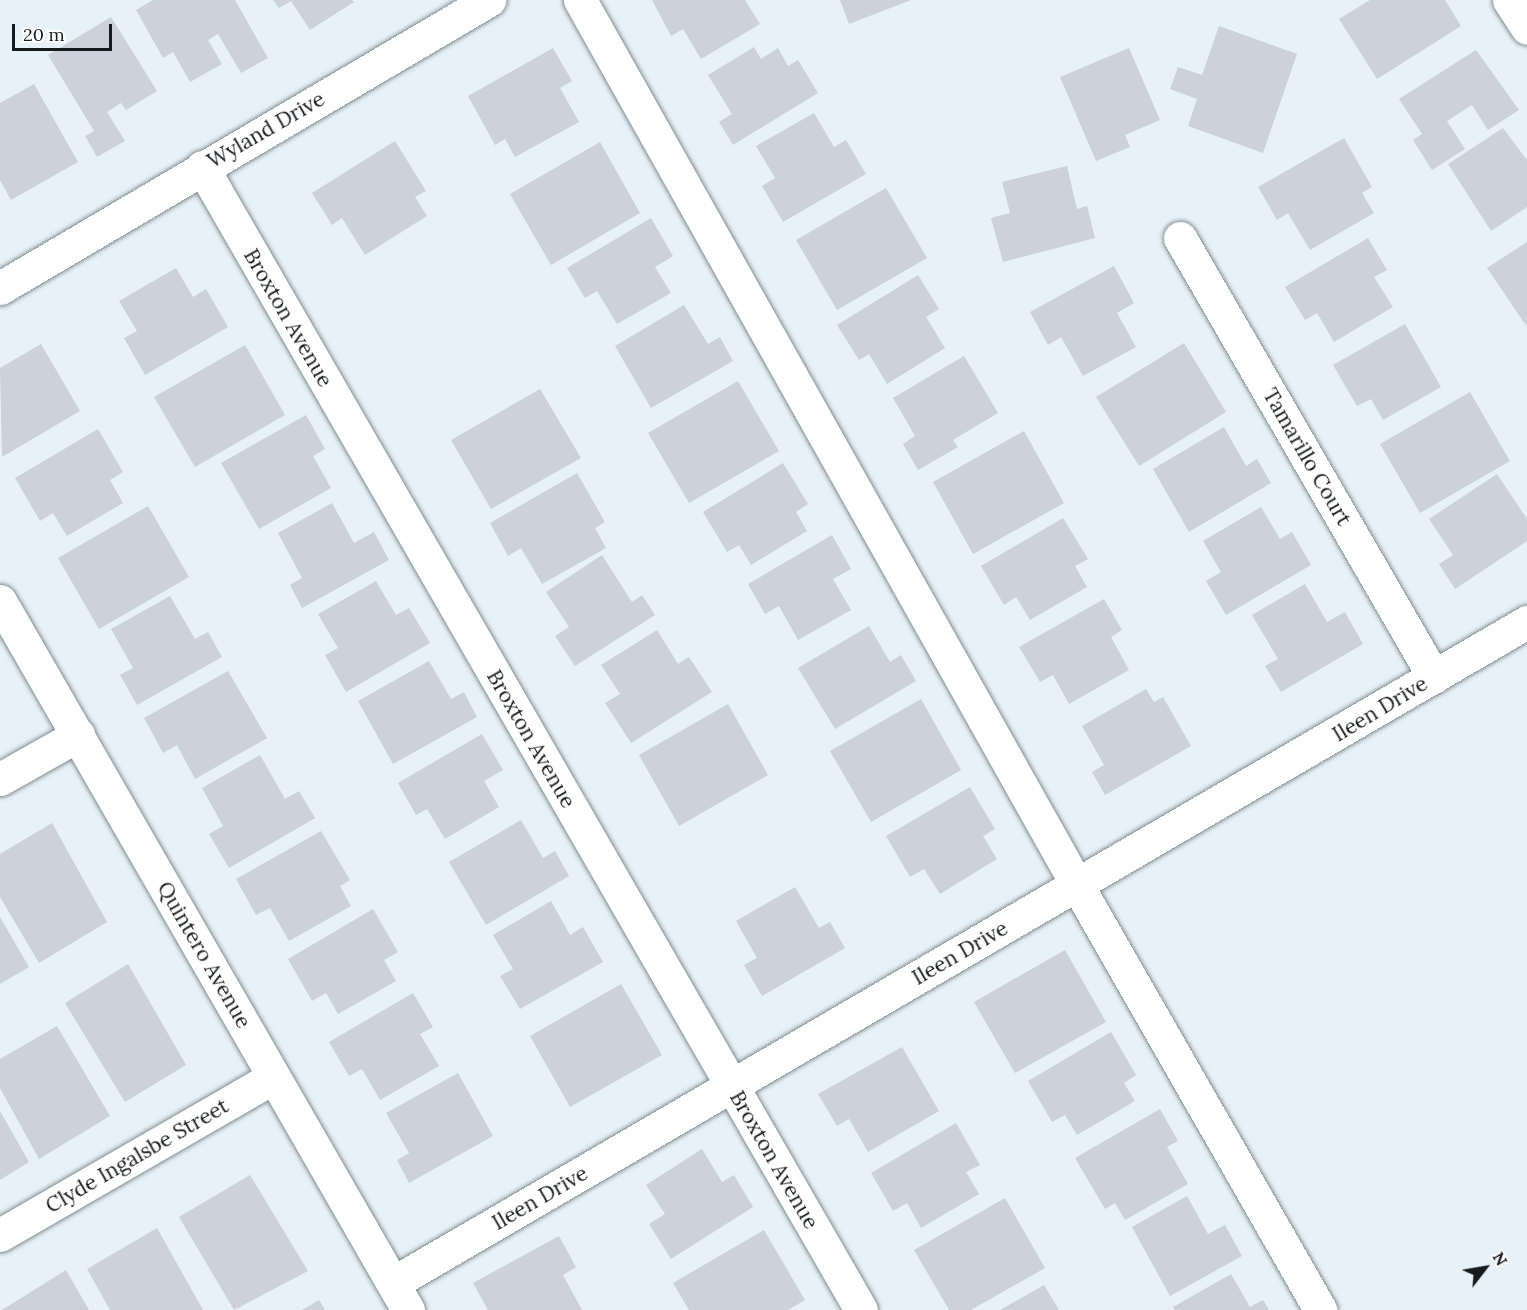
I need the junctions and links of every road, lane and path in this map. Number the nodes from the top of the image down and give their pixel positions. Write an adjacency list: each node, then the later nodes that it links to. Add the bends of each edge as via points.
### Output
1 (489, 0): 5 (street, Wyland Drive)
2 (580, 0): 13 (street)
3 (1509, 0): 4 (street)
4 (1527, 28)
5 (202, 167): 7 (street, Wyland Drive); 15 (street, Broxton Avenue)
6 (1180, 238): 10 (street, Tamarillo Court)
7 (0, 288)
8 (0, 601): 11 (street, Quintero Avenue)
9 (1527, 622): 10 (street, Ileen Drive)
10 (1434, 677): 13 (street, Ileen Drive)
11 (78, 735): 12 (street); 14 (street, Quintero Avenue)
12 (0, 779)
13 (1077, 885): 15 (street, Ileen Drive); 19 (street)
14 (274, 1077): 16 (street, Clyde Ingalsbe Street); 17 (street, Quintero Avenue)
15 (731, 1087): 17 (street, Ileen Drive); 18 (street, Broxton Avenue)
16 (0, 1235)
17 (400, 1297)
18 (861, 1310)
19 (1320, 1310)

